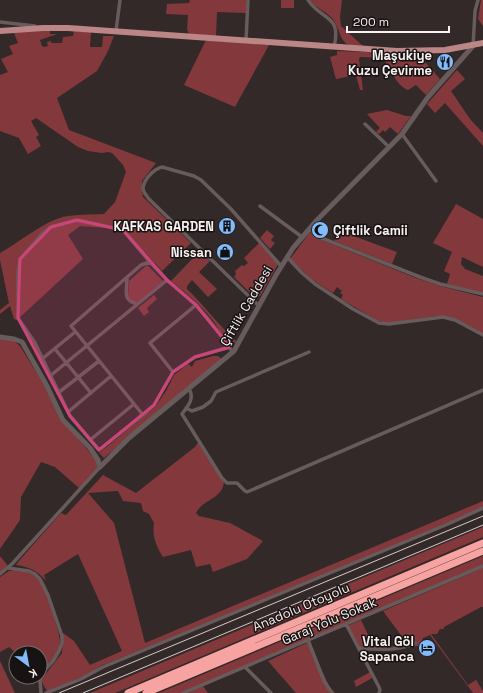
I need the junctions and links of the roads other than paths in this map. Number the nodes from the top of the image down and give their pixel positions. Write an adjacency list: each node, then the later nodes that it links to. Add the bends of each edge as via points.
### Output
1 (120, 0): 8 (street)
2 (248, 0): 9 (street)
3 (308, 0): 12 (street, via 335,26 337,34)
4 (478, 0): 11 (street)
5 (1, 21): 6 (street)
6 (43, 28): 7 (main road); 8 (main road)
7 (0, 31)
8 (116, 31): 9 (main road)
9 (246, 40): 12 (main road)
10 (483, 43): 11 (main road)
11 (473, 46): 12 (main road, via 415,52); 14 (street, Çiftlik Caddesi, via 428,97)
12 (334, 47)
13 (365, 124): 15 (street)
14 (402, 134): 15 (street, Çiftlik Caddesi); 16 (street)
15 (389, 147): 18 (street, Çiftlik Caddesi)
16 (436, 181)
17 (260, 206): 19 (street)
18 (309, 229): 19 (street, Çiftlik Caddesi); 25 (street, via 319,237 420,277)
19 (302, 237): 20 (street, Çiftlik Caddesi)
20 (287, 257): 22 (street, Çiftlik Caddesi); 30 (street, via 316,284 379,323 449,318)
21 (150, 262): 23 (street, via 141,266); 24 (street); 37 (street, via 123,230 76,220 51,227 42,234 20,258 18,272 18,318 35,343)
22 (281, 266): 28 (street, Çiftlik Caddesi); 28 (street, via 231,209 201,180 162,167 152,173 145,183 144,188 149,199)
23 (127, 279): 26 (street, via 128,301); 29 (street, via 71,326)
24 (167, 280): 26 (street); 27 (street)
25 (483, 294)
26 (137, 304): 32 (street)
27 (196, 305): 33 (street); 40 (street, via 150,343)
28 (259, 306): 36 (street, Çiftlik Caddesi)
29 (75, 332): 32 (street); 34 (street)
30 (483, 335)
31 (0, 337): 53 (street, via 22,342 64,420 90,448)
32 (87, 346): 38 (street); 39 (street)
33 (230, 347): 36 (street); 40 (street, via 195,357)
34 (55, 348): 37 (street); 39 (street)
35 (310, 352): 49 (street, via 216,392 211,401 202,407 192,411)
36 (232, 353): 44 (street, Çiftlik Caddesi)
37 (42, 359): 41 (street)
38 (99, 361): 42 (street); 43 (street)
39 (66, 363): 41 (street); 43 (street)
40 (173, 372): 51 (street, via 154,406)
41 (50, 376): 46 (street)
42 (111, 376): 47 (street); 48 (street)
43 (78, 377): 46 (street); 47 (street)
44 (189, 389): 49 (street, via 191,400); 53 (street, Çiftlik Caddesi, via 130,438)
45 (483, 390): 49 (street, via 247,492 237,483 227,483 222,478 182,414)
46 (58, 393): 50 (street)
47 (91, 393): 50 (street)
48 (134, 404): 51 (street); 52 (street)
49 (186, 408)
50 (68, 412): 52 (street)
51 (143, 415): 52 (street, via 99,450)
52 (90, 440)
53 (100, 467): 58 (street, Çiftlik Caddesi)
54 (483, 508): 66 (street)
55 (483, 543): 67 (highway, Anadolu Otoyolu)
56 (483, 551): 68 (highway, Anadolu Otoyolu)
57 (483, 566): 60 (street, Garaj Yolu Sokak)
58 (8, 568): 59 (street, Çiftlik Caddesi); 65 (street, via 29,571 40,579 48,594 62,636 59,651 41,674)
59 (0, 574)
60 (346, 624): 61 (street, Garaj Yolu Sokak); 63 (street)
61 (308, 640): 64 (street, Garaj Yolu Sokak); 71 (street, via 324,681)
62 (415, 643): 63 (street, via 400,648)
63 (358, 647): 72 (street, via 379,687)
64 (245, 667): 69 (street, Garaj Yolu Sokak); 70 (street)
65 (41, 693)
66 (46, 693)
67 (128, 693)
68 (146, 693)
69 (183, 693)
70 (271, 693)
71 (332, 693)
72 (379, 693)

